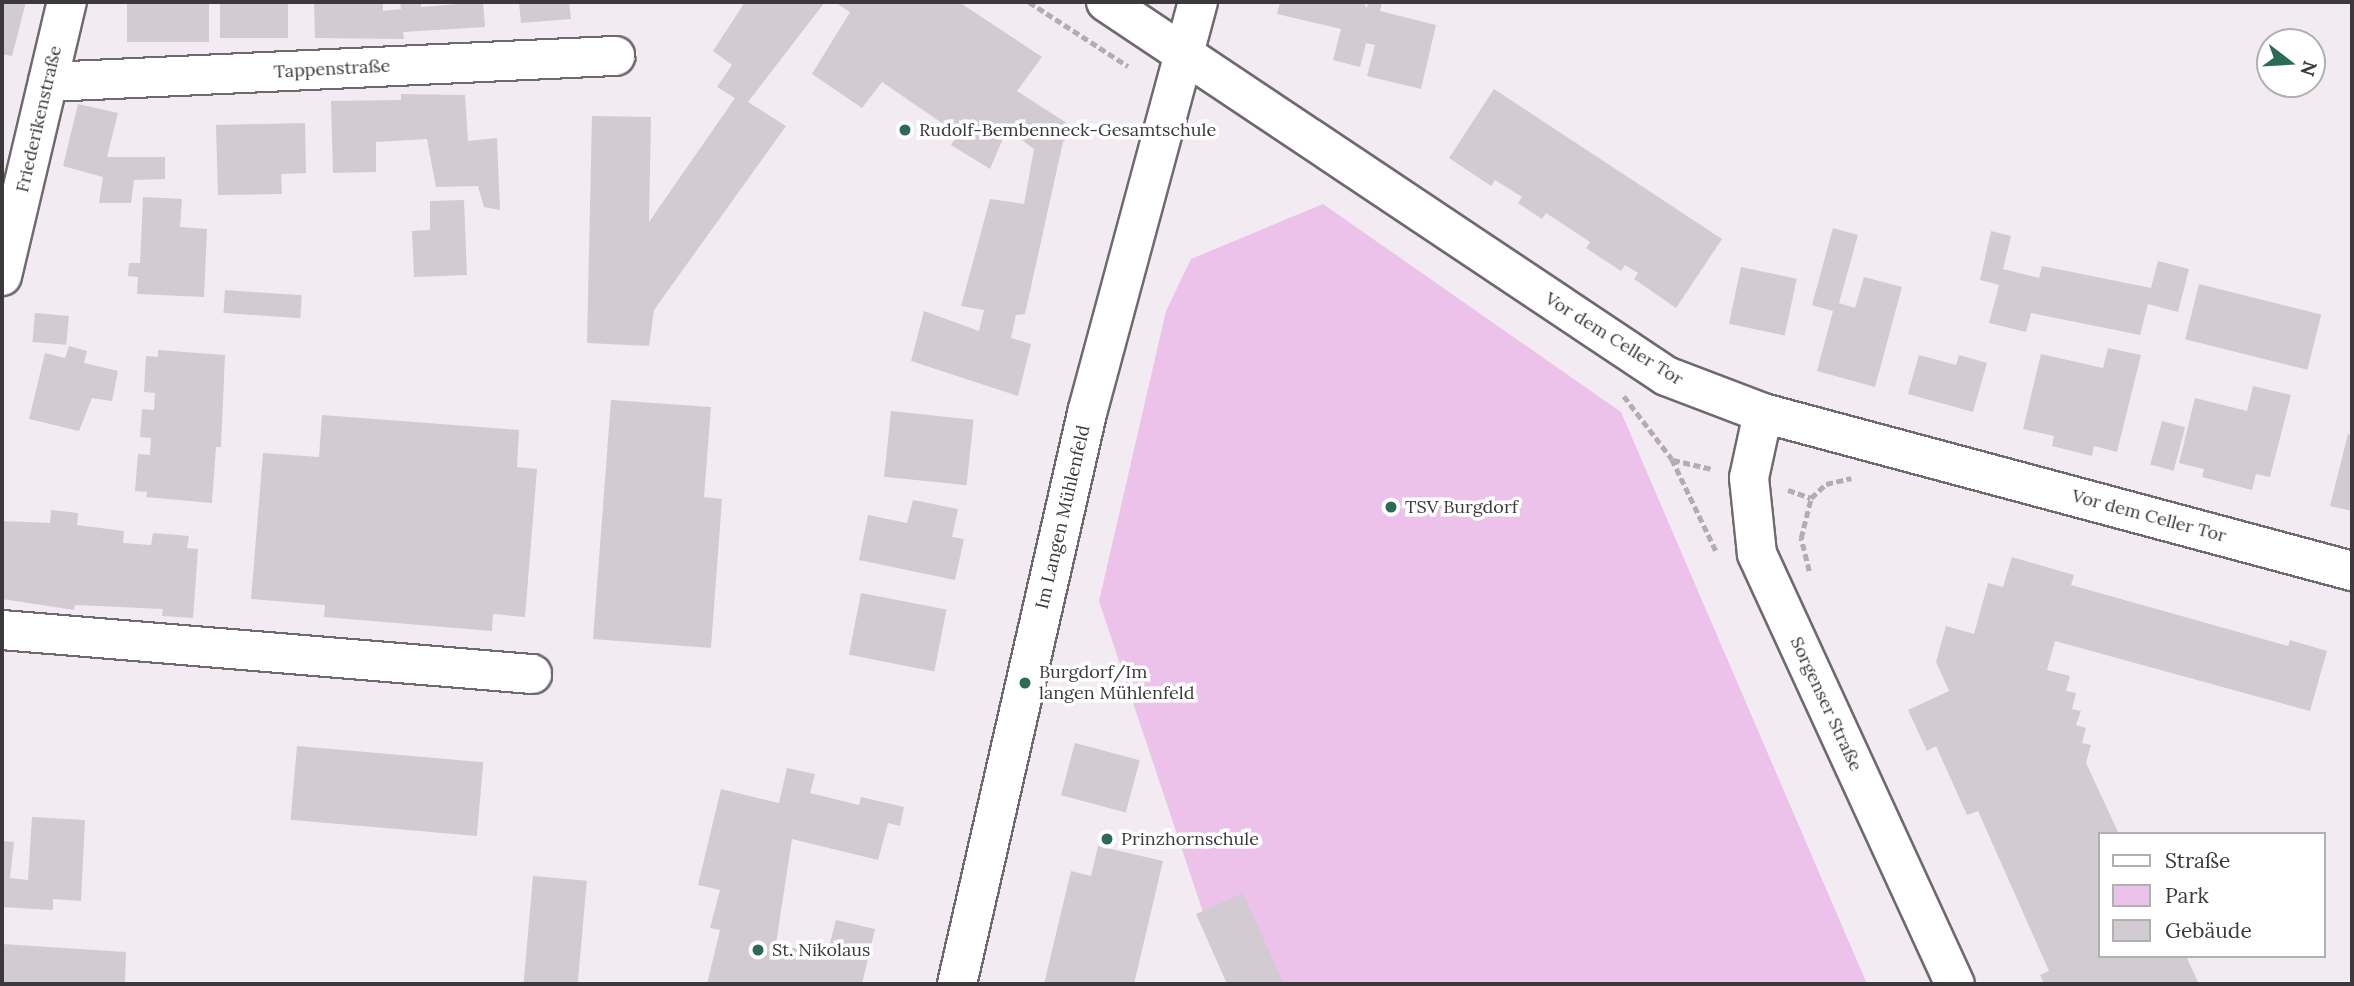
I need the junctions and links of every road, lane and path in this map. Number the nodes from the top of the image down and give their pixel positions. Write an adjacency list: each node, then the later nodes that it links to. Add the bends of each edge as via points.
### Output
1 (67, 2): 7 (street, Friederikenstraße)
2 (1029, 2): 8 (path)
3 (1106, 2): 5 (street, Vor dem Celler Tor)
4 (1198, 2): 5 (street, Im Langen Mühlenfeld)
5 (1181, 53): 8 (street, Im Langen Mühlenfeld); 10 (street, Vor dem Celler Tor, via 1666,376)
6 (615, 56): 7 (street, Tappenstraße)
7 (48, 82): 9 (street, Friederikenstraße)
8 (1172, 94): 14 (street, Im Langen Mühlenfeld, via 1087,413)
9 (2, 276)
10 (1763, 413): 11 (street, Vor dem Celler Tor); 15 (street, Sorgenser Straße, via 1749,478 1757,554)
11 (2352, 571)
12 (2, 631): 13 (street)
13 (532, 674)
14 (957, 984)
15 (1955, 984)

